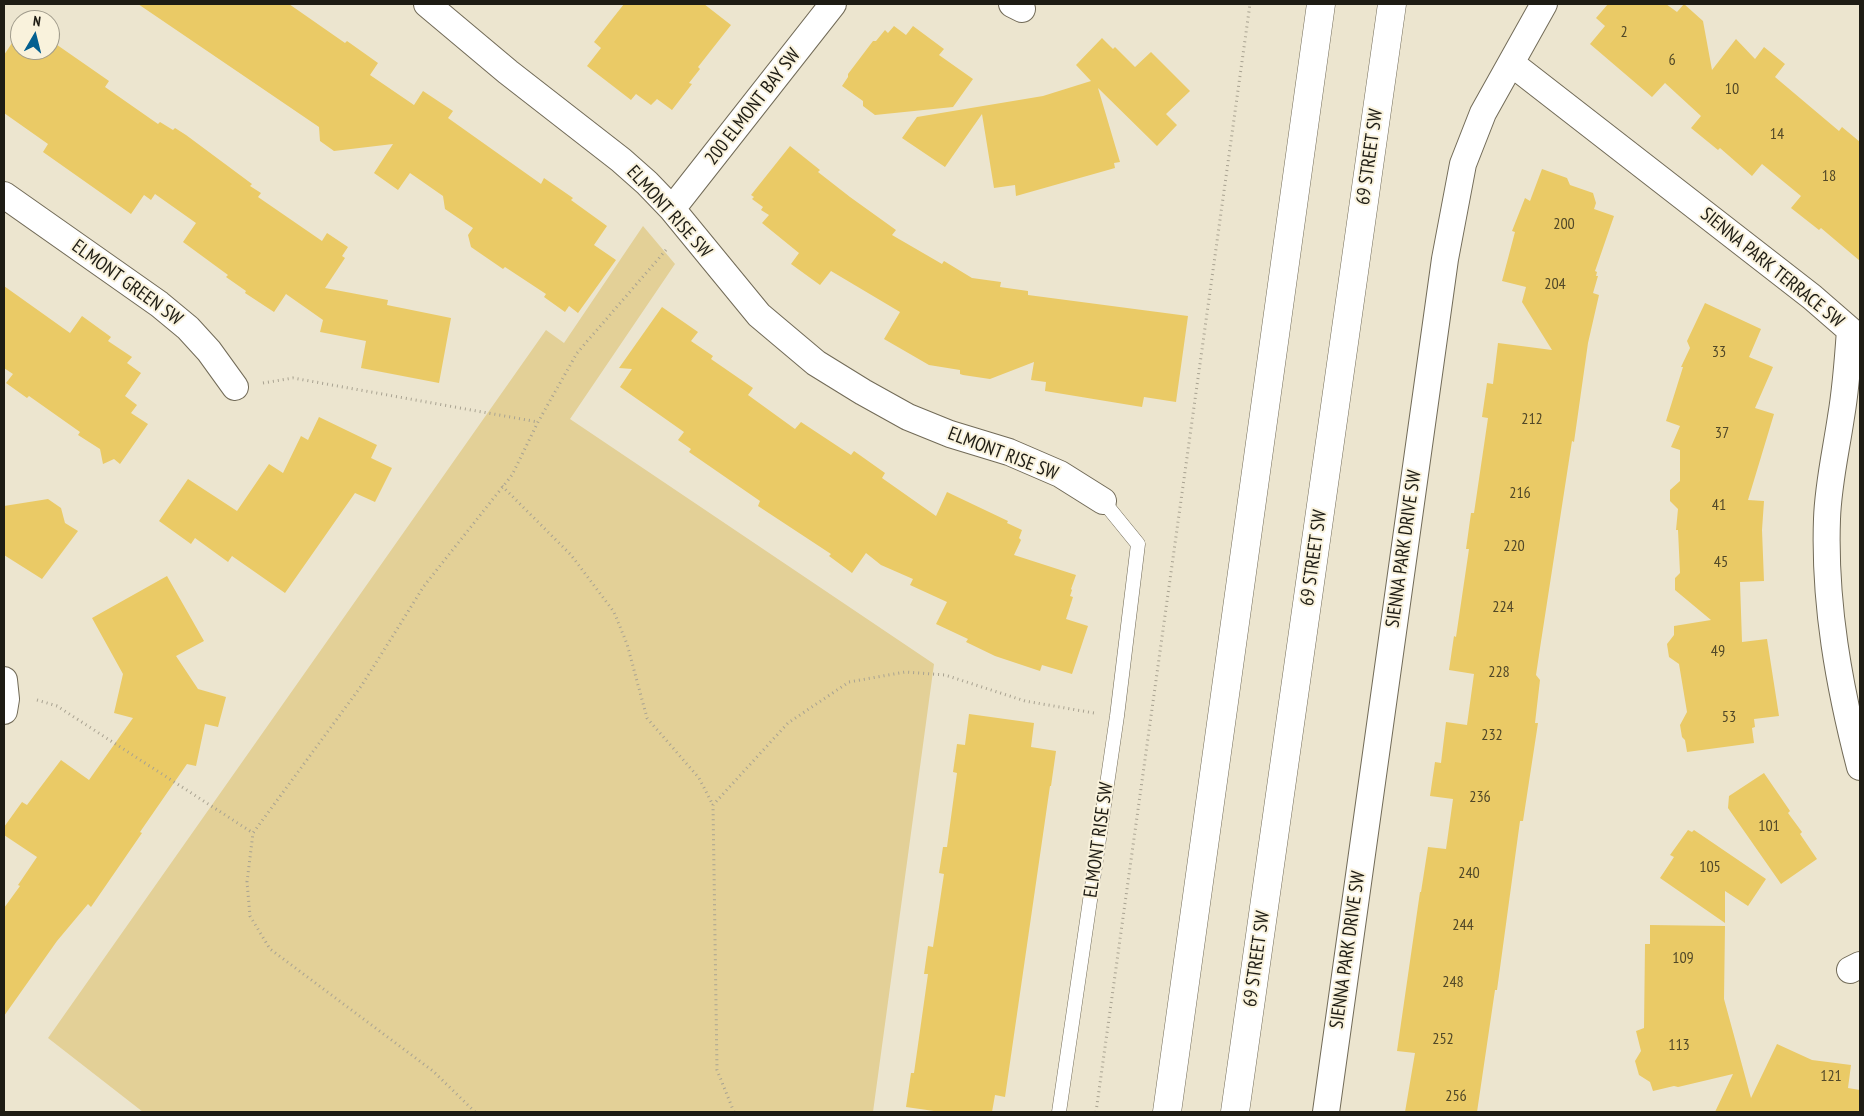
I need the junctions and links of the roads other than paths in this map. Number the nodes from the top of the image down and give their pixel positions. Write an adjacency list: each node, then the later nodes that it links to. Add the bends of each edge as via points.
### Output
1 (427, 4): 8 (street, ELMONT RISE SW, via 621,160)
2 (833, 4): 8 (street, 200 ELMONT BAY SW)
3 (1321, 4): 13 (main road)
4 (1392, 4): 14 (main road, 69 STREET SW)
5 (1544, 4): 6 (street, SIENNA PARK DRIVE SW)
6 (1511, 63): 11 (street, SIENNA PARK TERRACE SW, via 1850,330 1847,380 1827,517 1827,568 1835,648); 15 (street, SIENNA PARK DRIVE SW, via 1483,112 1463,164 1445,258)
7 (4, 196): 9 (street, ELMONT GREEN SW, via 188,328)
8 (678, 217): 10 (street, ELMONT RISE SW, via 759,315 816,363 908,417 1009,452 1060,474)
9 (235, 387)
10 (1103, 501): 12 (lane, ELMONT RISE SW, via 1138,544 1117,716)
11 (1860, 767)
12 (1059, 1112)
13 (1167, 1112)
14 (1235, 1112)
15 (1326, 1112)

